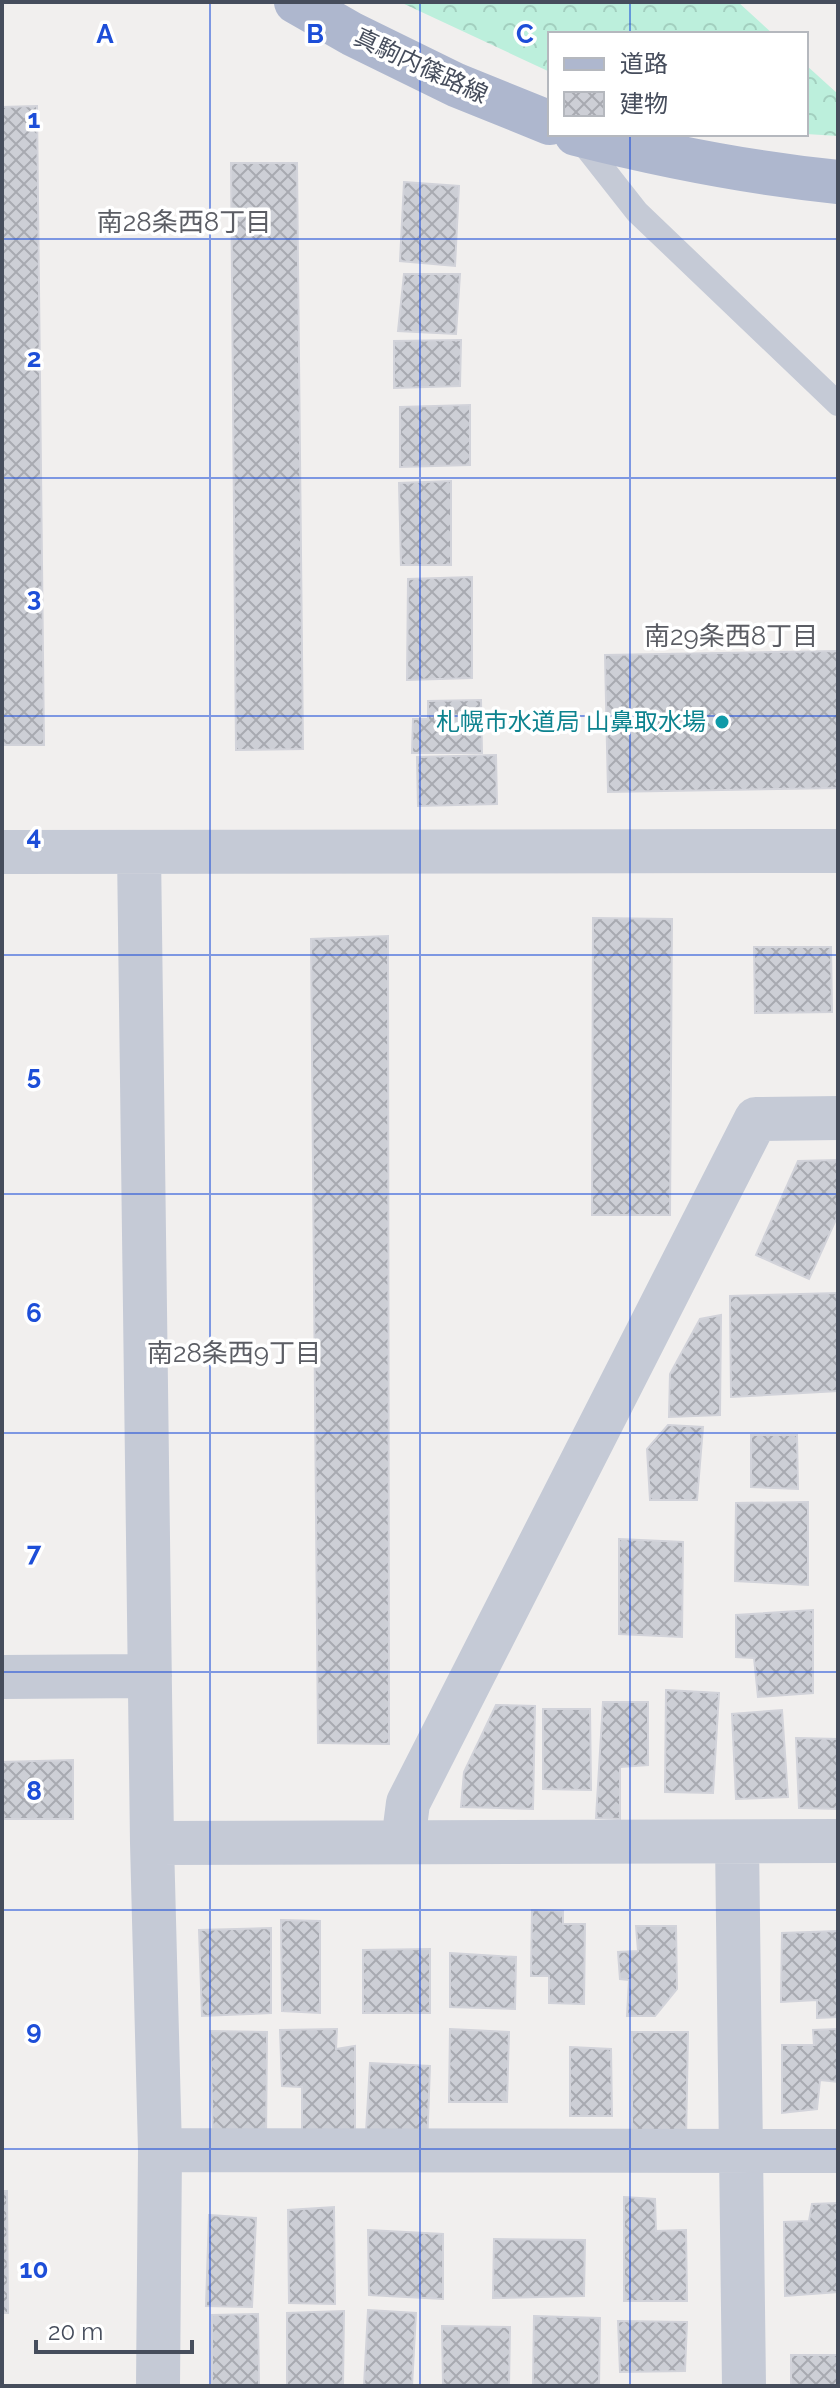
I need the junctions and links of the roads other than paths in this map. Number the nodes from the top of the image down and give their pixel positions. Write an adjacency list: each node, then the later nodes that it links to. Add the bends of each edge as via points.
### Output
1 (296, 2): 2 (main road, 真駒内篠路線, via 456,85)
2 (548, 122)
3 (578, 136): 6 (lane, via 637,212)
4 (584, 136): 5 (main road, via 655,154)
5 (838, 182)
6 (838, 404)
7 (838, 851): 9 (street)
8 (2, 852): 9 (street)
9 (139, 852): 11 (street)
10 (838, 1118): 14 (street, via 756,1119 408,1803)
11 (150, 1676): 12 (street); 16 (street)
12 (2, 1677)
13 (838, 1841): 15 (street)
14 (403, 1842): 15 (street); 16 (street)
15 (737, 1842): 18 (street)
16 (152, 1843): 17 (street)
17 (160, 2150): 18 (street); 20 (street)
18 (741, 2151): 19 (street); 21 (street)
19 (838, 2151)
20 (158, 2386)
21 (744, 2386)

